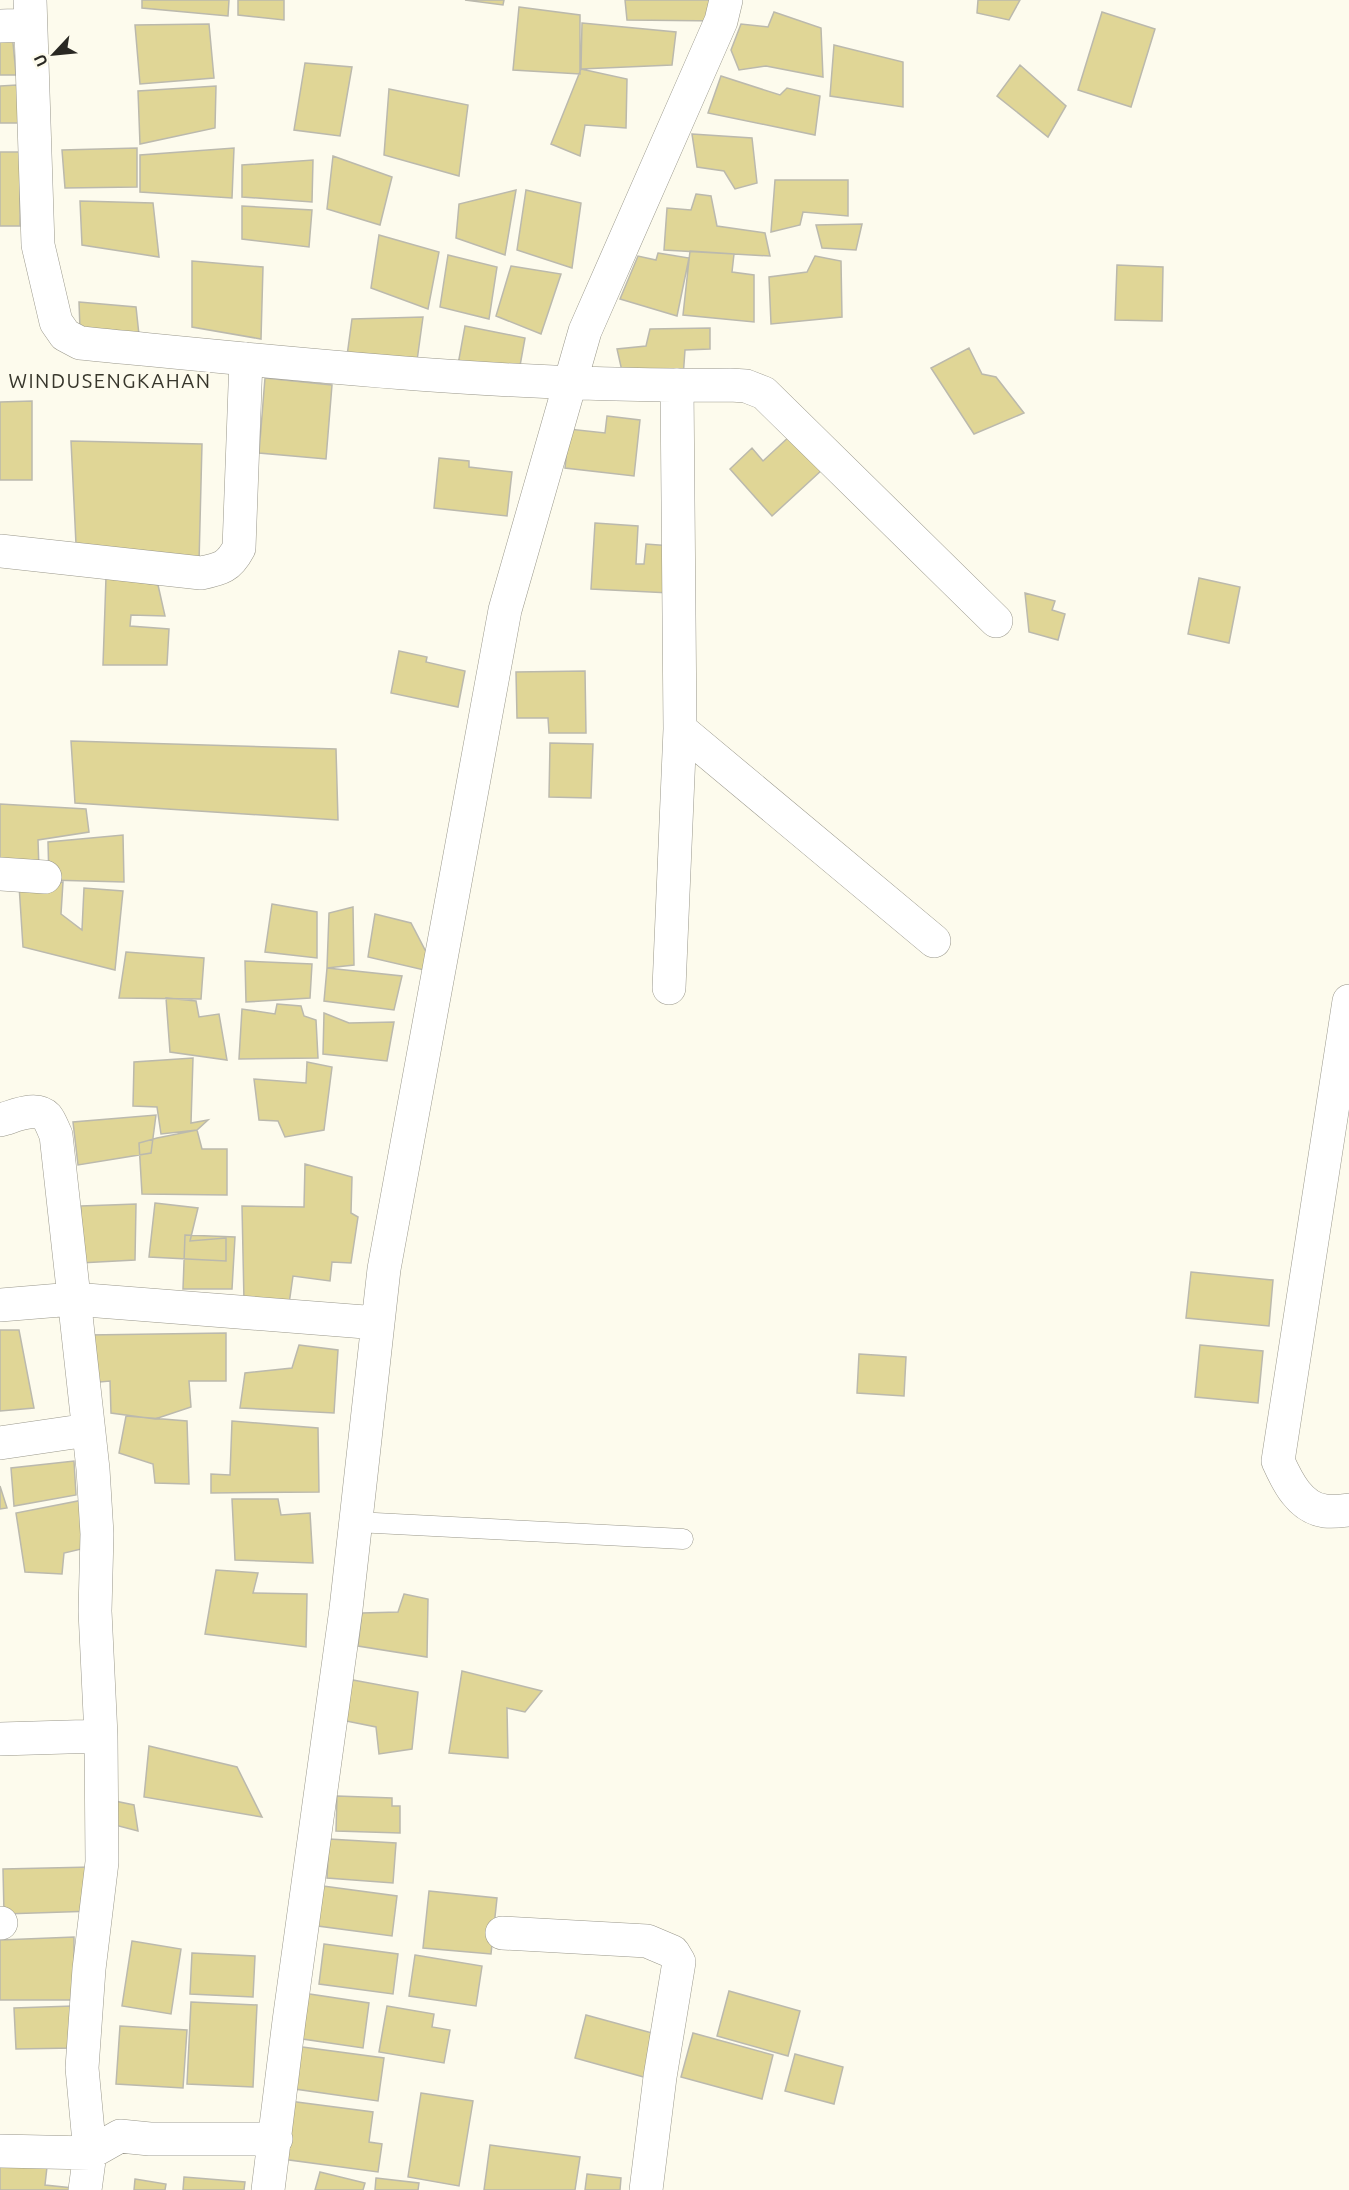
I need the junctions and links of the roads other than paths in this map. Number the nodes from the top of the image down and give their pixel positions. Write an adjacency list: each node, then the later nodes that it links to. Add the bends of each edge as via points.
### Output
1 (726, 0): 4 (street, via 721,21 585,331)
2 (20, 17): 3 (street, via 38,245 56,322 65,335 80,343)
3 (246, 359): 4 (street, via 378,372); 6 (street, via 239,548 232,562 201,573)
4 (570, 383): 5 (street); 17 (street, via 505,610 386,1258)
5 (677, 385): 7 (street, via 746,386 764,393); 8 (street)
6 (0, 551)
7 (996, 621)
8 (680, 729): 11 (street); 12 (street)
9 (0, 874): 10 (street)
10 (45, 877)
11 (934, 941)
12 (669, 988)
13 (1349, 1001): 20 (street, via 1278,1461 1289,1486 1307,1504 1323,1511)
14 (0, 1120): 15 (street, via 33,1111 41,1113 56,1135)
15 (73, 1299): 16 (street); 17 (street); 18 (street)
16 (0, 1305)
17 (378, 1323): 21 (street)
18 (88, 1430): 19 (street); 23 (street, via 97,1534 95,1611)
19 (0, 1443)
20 (1349, 1510)
21 (356, 1522): 22 (lane); 26 (street)
22 (683, 1539)
23 (101, 1736): 24 (street); 28 (street, via 102,1862 82,2068)
24 (0, 1739)
25 (502, 1933): 31 (street, via 647,1941 673,1952 679,1962)
26 (276, 2139): 28 (street, via 120,2136); 30 (street)
27 (0, 2151): 28 (street)
28 (90, 2153): 29 (street)
29 (85, 2190)
30 (268, 2190)
31 (646, 2190)

